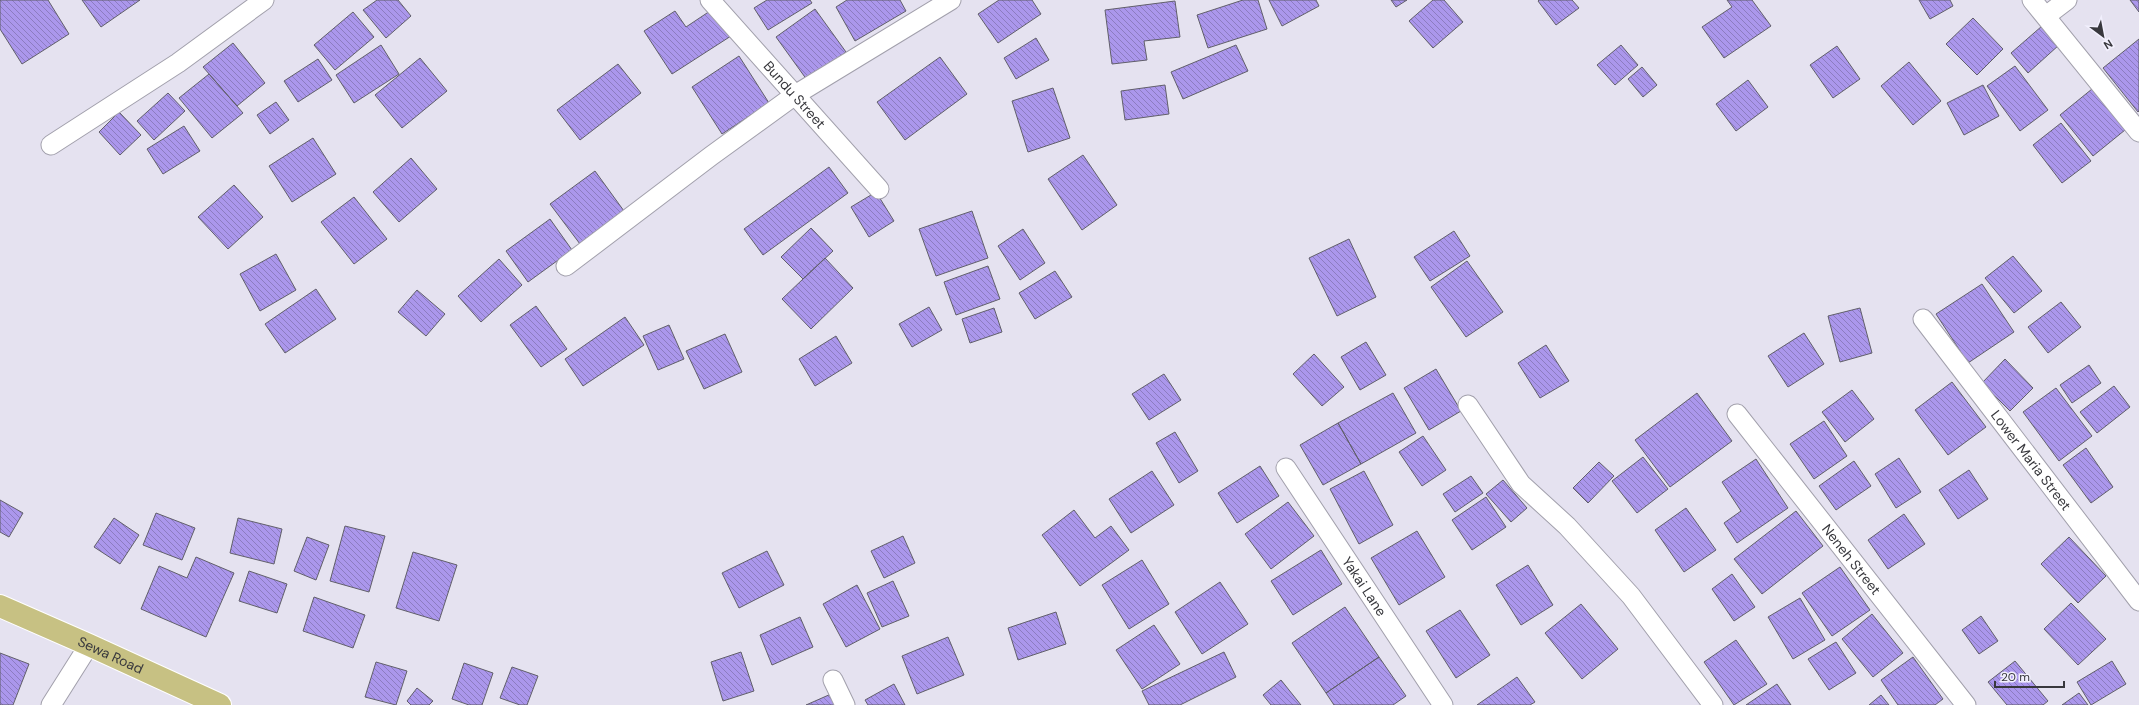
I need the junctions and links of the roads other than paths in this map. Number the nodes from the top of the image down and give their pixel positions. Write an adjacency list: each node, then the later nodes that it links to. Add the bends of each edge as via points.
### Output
1 (264, 0): 9 (street, via 178,63)
2 (710, 0): 7 (street, Bundu Street)
3 (951, 0): 7 (street)
4 (2032, 0): 6 (street)
5 (2066, 0): 6 (street)
6 (2046, 16): 8 (street)
7 (795, 95): 10 (street, Bundu Street); 11 (street)
8 (2138, 132)
9 (51, 145)
10 (879, 189)
11 (566, 266)
12 (1922, 320): 16 (street, Lower Maria Street)
13 (1468, 406): 24 (street, via 1521,484 1567,526 1631,596)
14 (1737, 414): 25 (street, Neneh Street)
15 (1286, 468): 23 (street, Yakai Lane)
16 (2139, 602)
17 (0, 606): 18 (main road, Sewa Road)
18 (89, 645): 20 (street); 21 (main road, Sewa Road)
19 (833, 680): 22 (street)
20 (51, 705)
21 (220, 705)
22 (845, 705)
23 (1443, 705)
24 (1713, 705)
25 (1966, 705)

